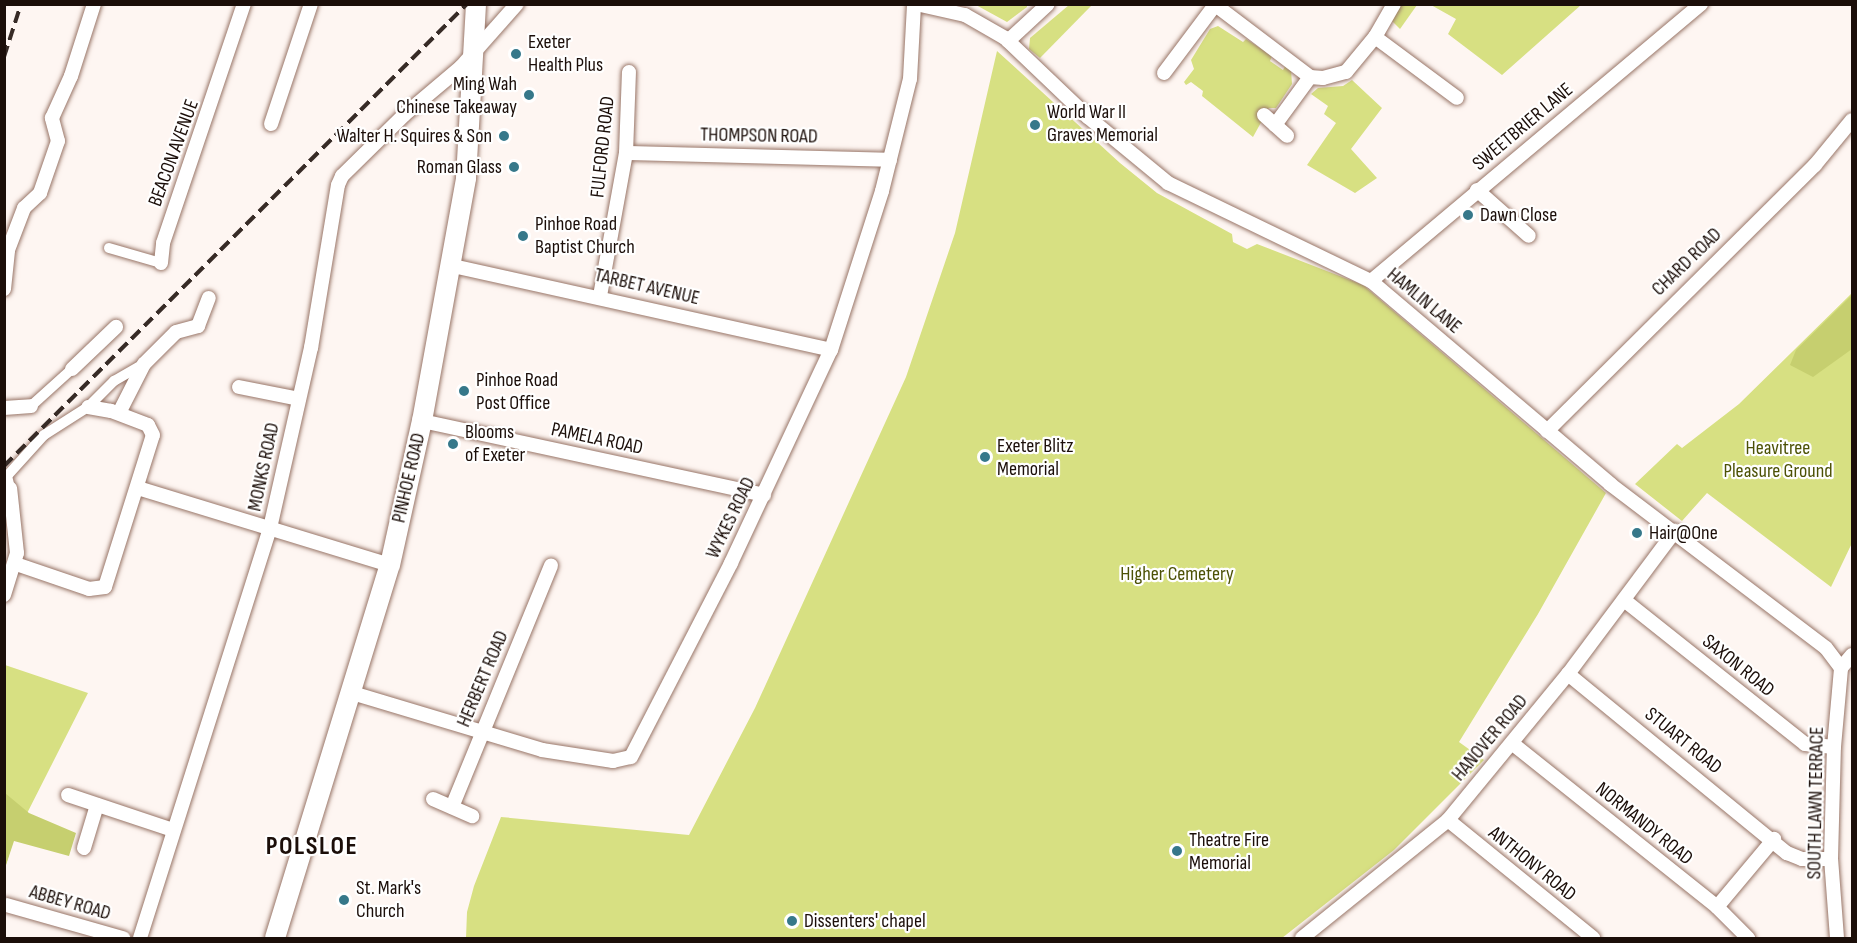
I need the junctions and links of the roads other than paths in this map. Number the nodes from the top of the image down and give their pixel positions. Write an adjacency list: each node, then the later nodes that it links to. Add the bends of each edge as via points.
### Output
1 (94, 4): 31 (street, via 71,76 52,118 58,141 40,193 24,208 8,250)
2 (244, 4): 28 (street, BEACON AVENUE, via 163,243)
3 (311, 4): 20 (street)
4 (476, 4): 13 (main road, PINHOE ROAD)
5 (517, 4): 13 (street)
6 (915, 4): 12 (street, HAMLIN LANE, via 973,18); 24 (street, WYKES ROAD, via 910,80)
7 (1394, 4): 11 (street)
8 (1701, 4): 25 (street, SWEETBRIER LANE)
9 (1045, 5): 12 (street)
10 (1214, 5): 15 (street); 16 (street)
11 (1375, 37): 16 (street, via 1346,72 1336,77); 17 (street)
12 (1008, 41): 30 (street, HAMLIN LANE, via 1088,117 1168,183)
13 (475, 46): 29 (main road, PINHOE ROAD, via 471,124); 39 (street, MONKS ROAD, via 460,67 342,176)
14 (629, 72): 23 (street, FULFORD ROAD)
15 (1164, 73)
16 (1310, 76): 21 (street)
17 (1457, 98)
18 (1264, 115): 21 (street)
19 (1852, 120): 45 (street, CHARD ROAD, via 1815,165)
20 (272, 124)
21 (1275, 125): 22 (street)
22 (1287, 136)
23 (626, 153): 24 (street, THOMPSON ROAD); 32 (street, FULFORD ROAD)
24 (891, 160): 35 (street, WYKES ROAD)
25 (1477, 190): 26 (street); 30 (street, SWEETBRIER LANE)
26 (1529, 236)
27 (109, 248): 28 (street, BEACON AVENUE)
28 (161, 263)
29 (453, 266): 32 (street, TARBET AVENUE); 44 (main road, PINHOE ROAD)
30 (1371, 281): 45 (street, HAMLIN LANE)
31 (4, 289)
32 (600, 297): 35 (street, TARBET AVENUE)
33 (209, 298): 36 (street, via 198,326 176,332)
34 (116, 327): 37 (street)
35 (831, 350): 48 (street, WYKES ROAD)
36 (144, 364): 41 (street, via 114,381); 43 (street)
37 (72, 369): 40 (street)
38 (239, 387): 39 (street)
39 (299, 399): 49 (street, MONKS ROAD)
40 (32, 406): 42 (street)
41 (88, 407): 43 (street); 46 (street, via 44,435 6,476)
42 (4, 408)
43 (119, 413): 47 (street, via 153,430)
44 (422, 421): 48 (street, PAMELA ROAD); 52 (main road, PINHOE ROAD)
45 (1547, 431): 50 (street, HAMLIN LANE)
46 (10, 488): 51 (street)
47 (138, 488): 49 (street); 51 (street, via 105,587 89,590)
48 (764, 495): 60 (street, WYKES ROAD, via 628,761 542,750)
49 (270, 528): 52 (street); 69 (street, MONKS ROAD)
50 (1675, 531): 55 (street, HANOVER ROAD); 58 (street, HAMLIN LANE, via 1826,648)
51 (16, 564): 54 (street)
52 (390, 564): 59 (main road, PINHOE ROAD)
53 (551, 566): 60 (street, HERBERT ROAD)
54 (4, 595)
55 (1624, 600): 57 (street, HANOVER ROAD); 62 (street, SAXON ROAD, via 1804,744)
56 (1852, 655): 58 (street)
57 (1568, 674): 61 (street, HANOVER ROAD); 70 (street, STUART ROAD)
58 (1844, 678): 62 (street, SOUTH LAWN TERRACE)
59 (348, 692): 60 (street, WYKES ROAD); 79 (main road, PINHOE ROAD)
60 (481, 734): 66 (street, HERBERT ROAD)
61 (1513, 744): 68 (street, HANOVER ROAD); 74 (street, NORMANDY ROAD)
62 (1834, 747): 72 (street, SOUTH LAWN TERRACE)
63 (68, 795): 65 (street)
64 (433, 799): 66 (street)
65 (97, 805): 69 (street); 71 (street)
66 (452, 807): 67 (street)
67 (472, 816)
68 (1448, 820): 75 (street, HANOVER ROAD); 80 (street, ANTHONY ROAD)
69 (173, 830): 78 (street, MONKS ROAD)
70 (1774, 839): 72 (street, STUART ROAD, via 1793,856); 74 (street)
71 (84, 848)
72 (1832, 859): 81 (street, SOUTH LAWN TERRACE)
73 (6, 905): 77 (street, ABBEY ROAD)
74 (1717, 908): 76 (street, NORMANDY ROAD)
75 (1307, 937)
76 (1748, 937)
77 (123, 939)
78 (140, 939)
79 (275, 939)
80 (1593, 939)
81 (1837, 939)

